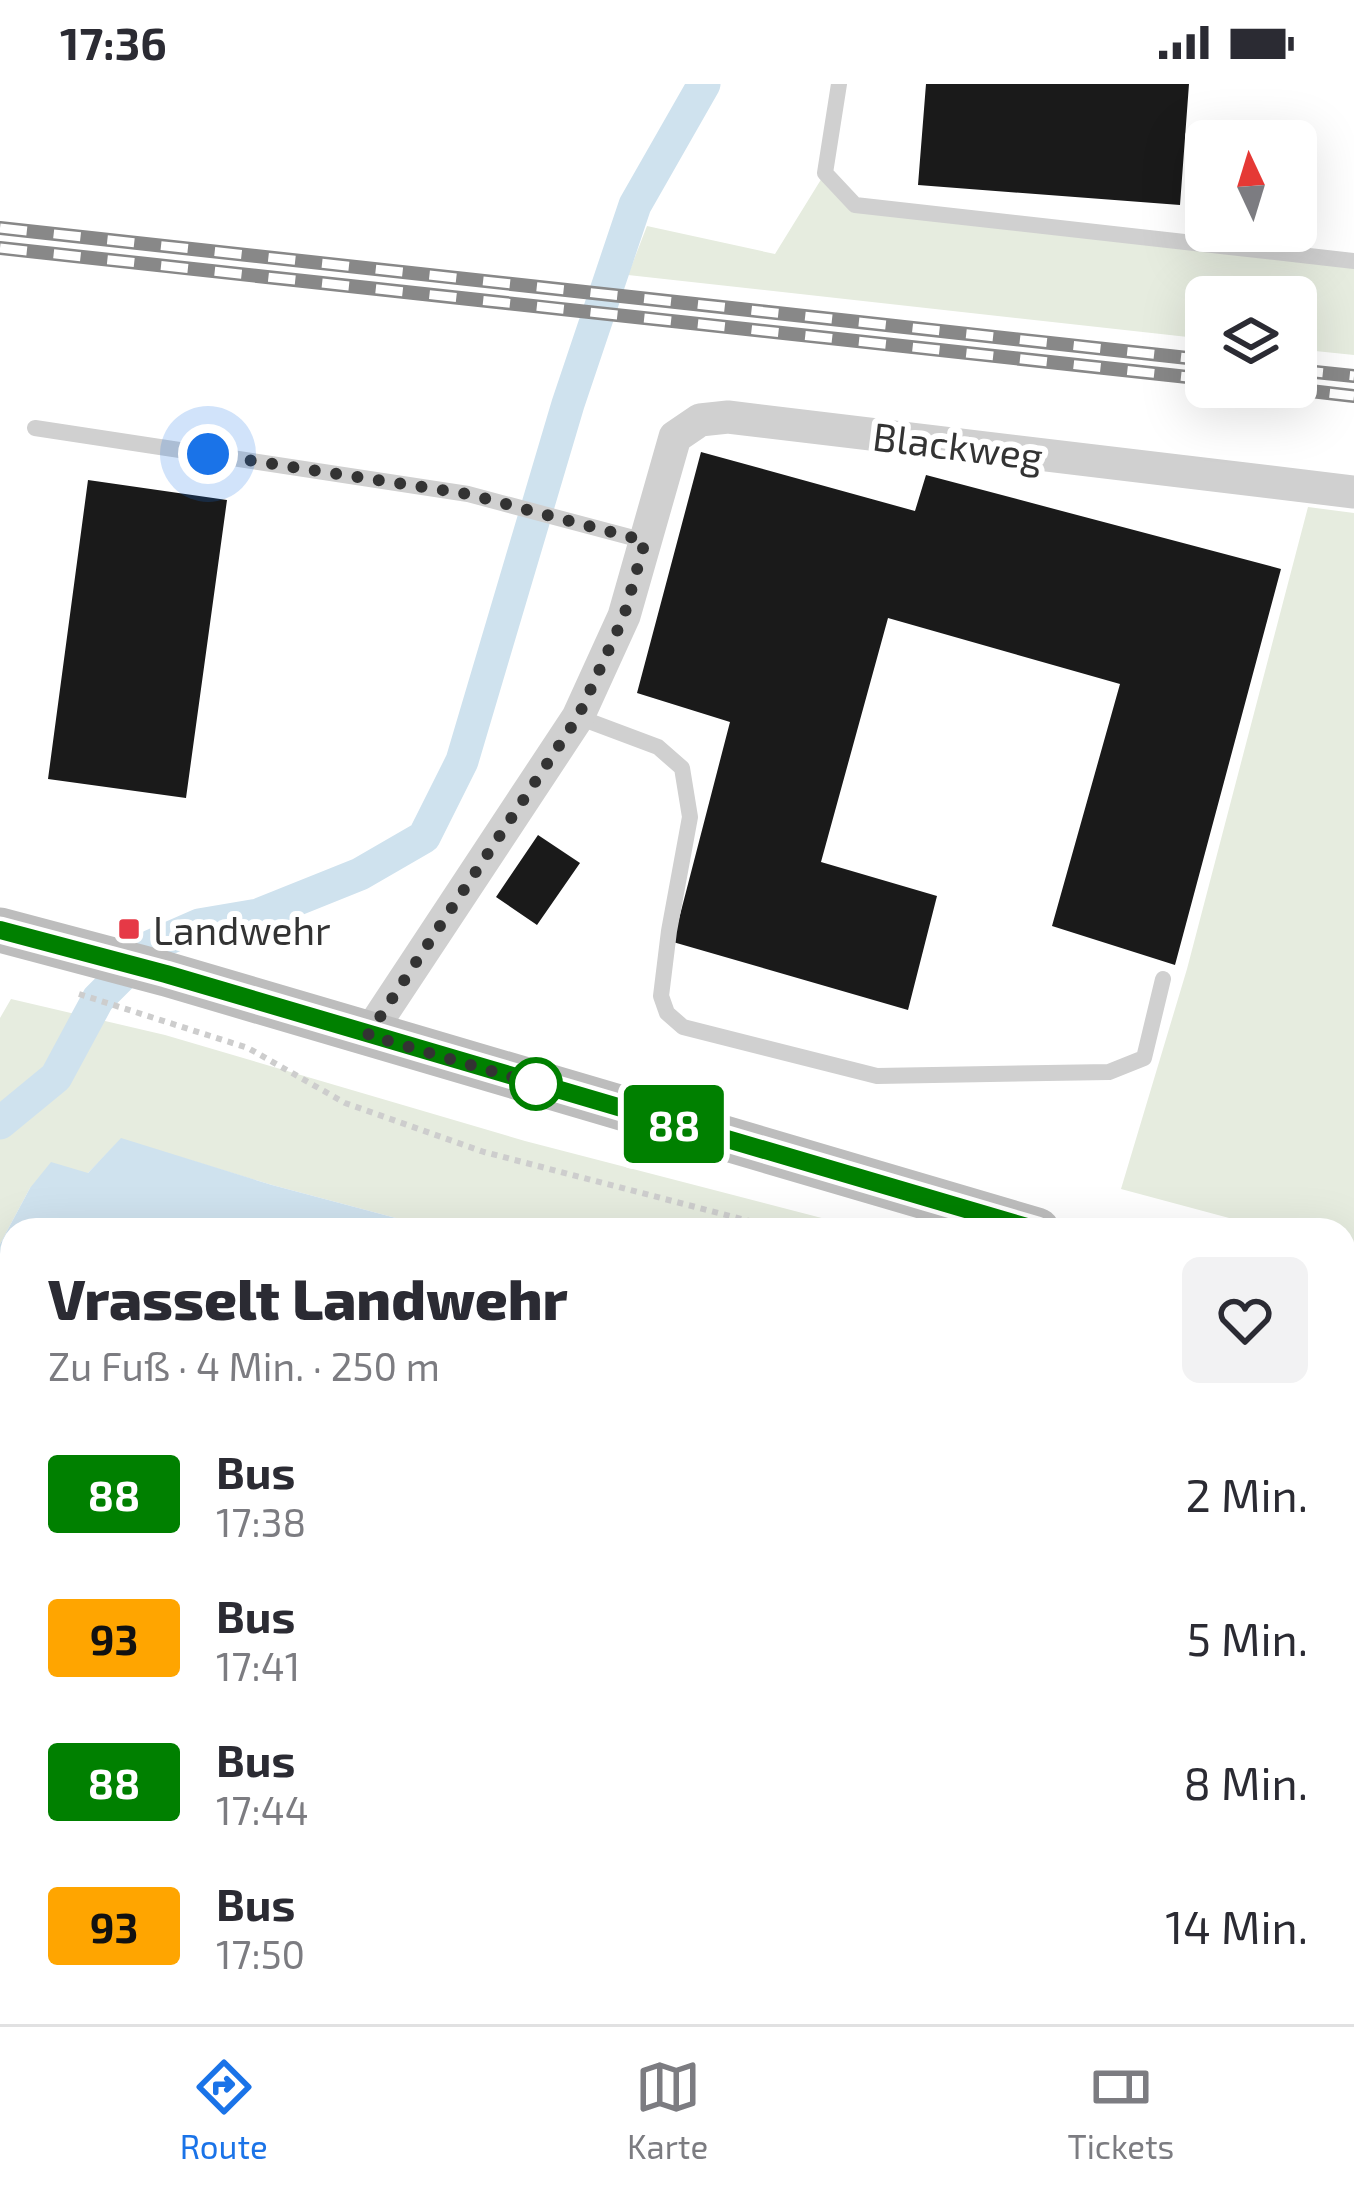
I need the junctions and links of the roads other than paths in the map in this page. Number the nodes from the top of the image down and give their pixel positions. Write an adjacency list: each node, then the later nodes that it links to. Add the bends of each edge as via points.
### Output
1 (839, 84): 2 (lane, via 825,173 855,205)
2 (1354, 261)
3 (35, 428): 5 (lane, via 493,499)
4 (1354, 492): 5 (street, Blackweg, via 728,417 700,420 675,437)
5 (645, 541): 6 (street, Blackweg, via 624,616)
6 (578, 717): 8 (lane, via 658,747 682,768 690,817 662,996 683,1027 877,1076 1108,1072 1144,1058); 9 (street, Blackweg)
7 (0, 930): 9 (main road, via 95,955 160,995)
8 (1163, 979)
9 (368, 1035): 10 (main road)
10 (996, 1218)

